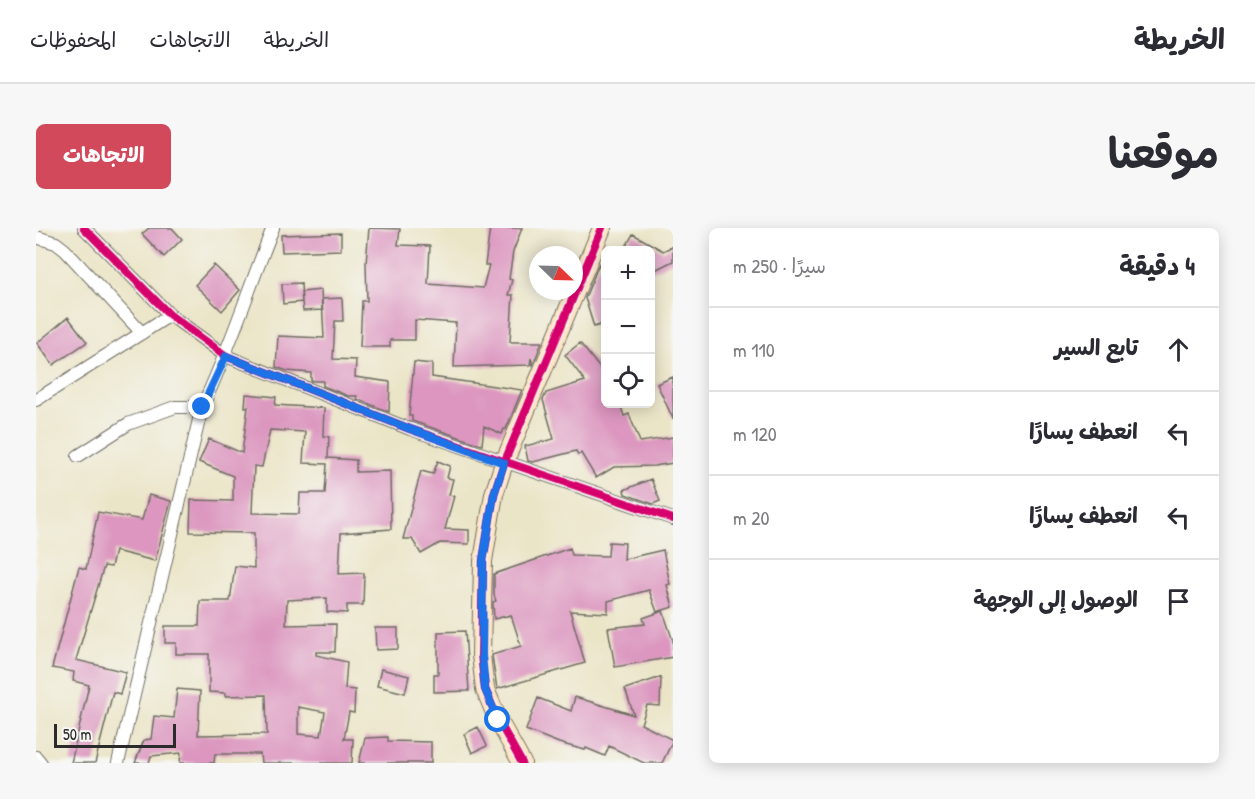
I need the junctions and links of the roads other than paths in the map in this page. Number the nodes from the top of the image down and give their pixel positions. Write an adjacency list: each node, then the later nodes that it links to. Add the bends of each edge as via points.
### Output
1 (84, 228): 5 (street)
2 (273, 228): 7 (street)
3 (602, 228): 11 (street)
4 (36, 237): 6 (street, via 65,250)
5 (170, 315): 6 (street); 7 (street)
6 (142, 333): 8 (street)
7 (226, 356): 9 (street); 11 (street)
8 (36, 400)
9 (202, 407): 10 (street, via 175,407 128,424); 15 (street)
10 (78, 456)
11 (504, 463): 12 (street); 16 (street, via 494,494 483,561 482,655 485,689)
12 (673, 519)
13 (36, 758): 14 (street)
14 (41, 763)
15 (118, 763)
16 (522, 763)

